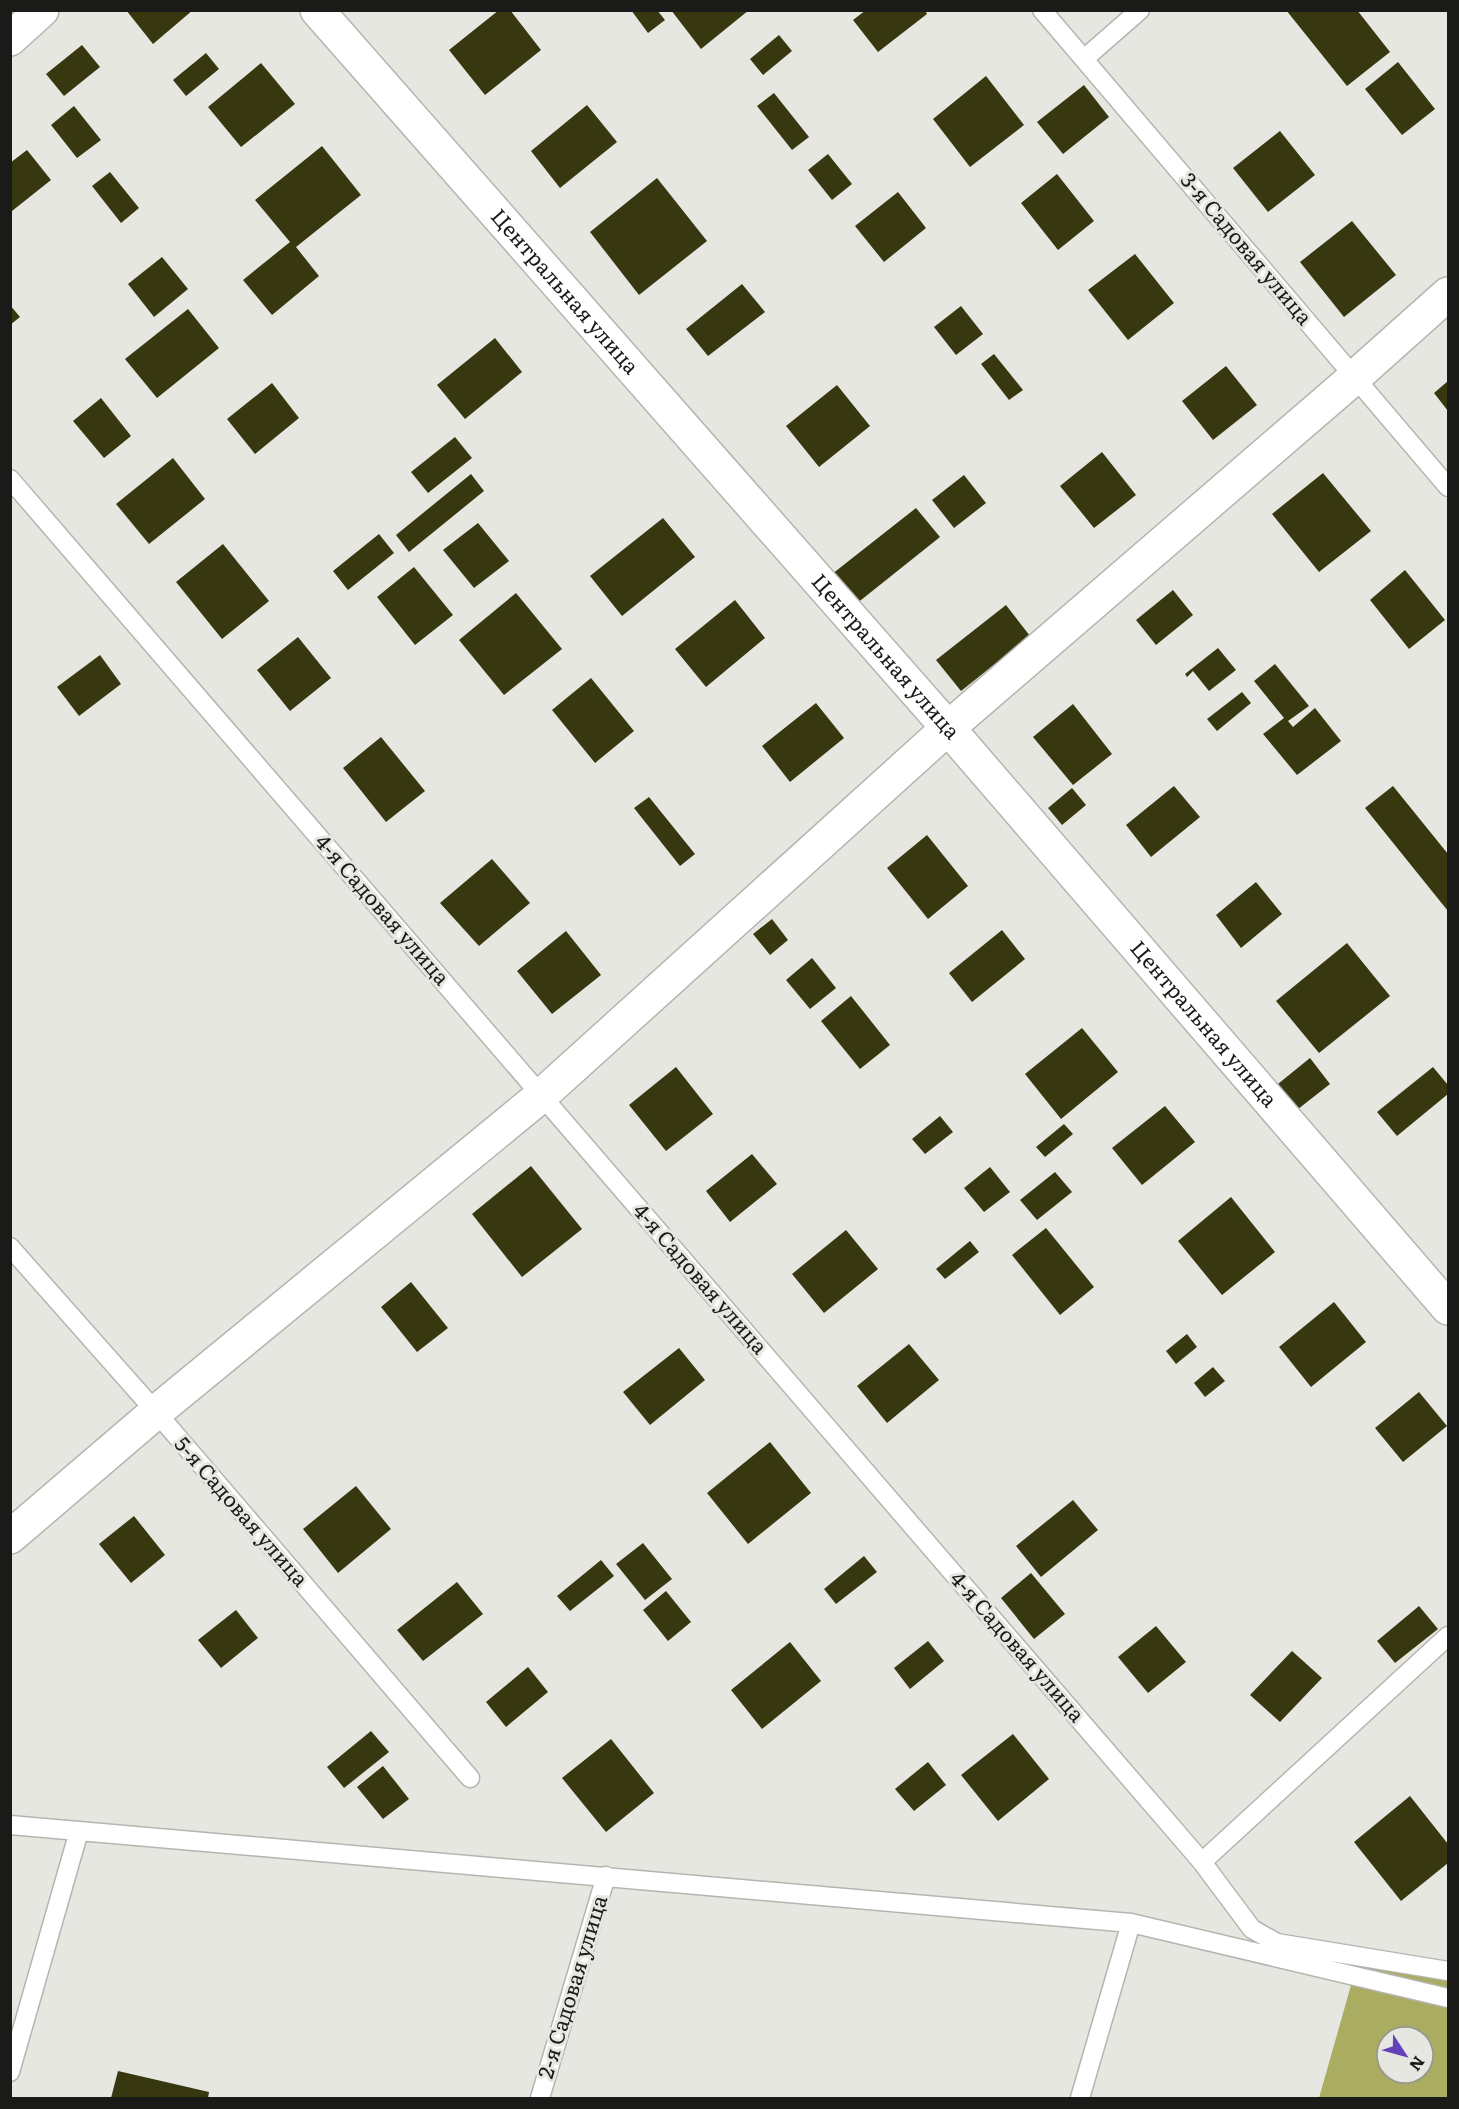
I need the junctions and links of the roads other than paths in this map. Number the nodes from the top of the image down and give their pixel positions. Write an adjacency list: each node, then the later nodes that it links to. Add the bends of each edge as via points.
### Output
1 (42, 10): 5 (street)
2 (317, 10): 11 (street, Центральная улица)
3 (1042, 10): 6 (lane, 3-я Садовая улица)
4 (1140, 10): 6 (lane)
5 (10, 39)
6 (1084, 59): 8 (lane, 3-я Садовая улица)
7 (1449, 294): 8 (street)
8 (1355, 377): 10 (lane, 3-я Садовая улица); 11 (street)
9 (10, 478): 12 (lane, 4-я Садовая улица)
10 (1449, 487)
11 (948, 728): 12 (street); 14 (street, Центральная улица)
12 (542, 1095): 15 (street); 21 (lane, 4-я Садовая улица)
13 (10, 1247): 15 (lane, 5-я Садовая улица)
14 (1449, 1308)
15 (156, 1412): 16 (street); 18 (lane, 5-я Садовая улица)
16 (10, 1537)
17 (1449, 1636): 21 (lane)
18 (470, 1778)
19 (10, 1825): 20 (lane)
20 (79, 1831): 22 (lane); 26 (lane)
21 (1203, 1862): 24 (lane, 4-я Садовая улица, via 1252,1929 1277,1943)
22 (606, 1876): 23 (lane); 27 (lane, 2-я Садовая улица)
23 (1131, 1923): 25 (lane); 28 (lane)
24 (1449, 1971)
25 (1449, 1998)
26 (10, 2072)
27 (540, 2098)
28 (1080, 2098)

